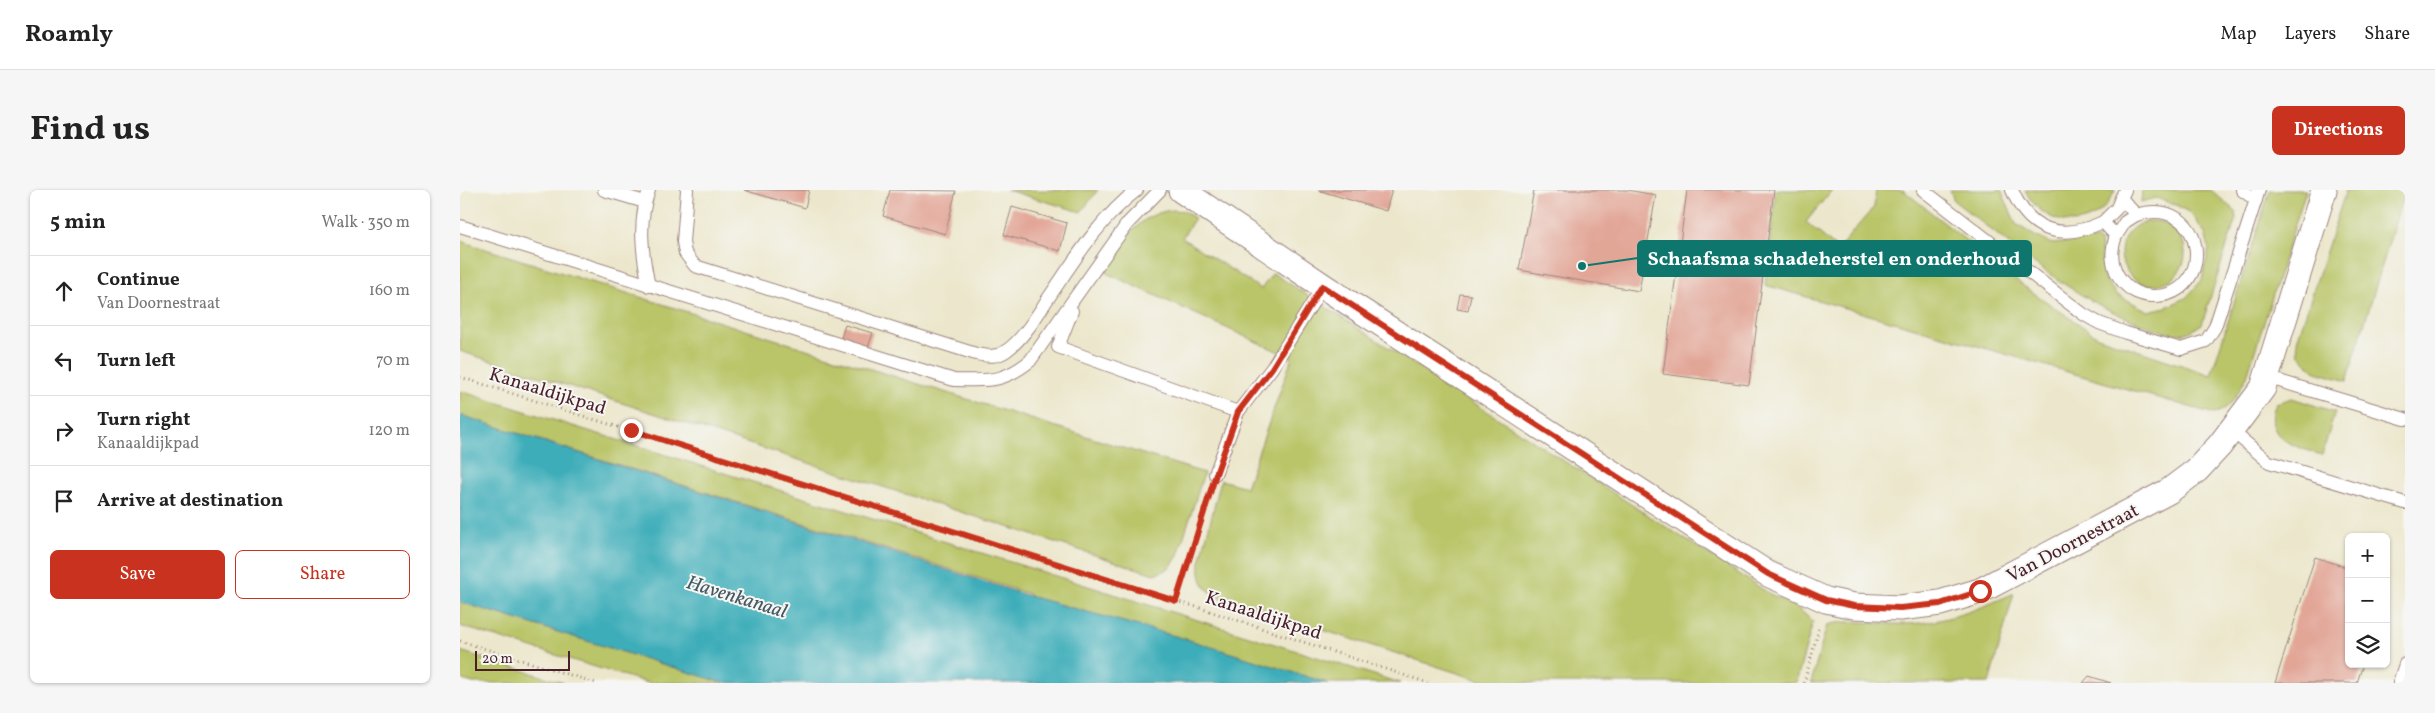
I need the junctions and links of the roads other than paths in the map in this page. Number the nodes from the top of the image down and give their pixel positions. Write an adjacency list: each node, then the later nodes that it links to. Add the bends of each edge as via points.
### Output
1 (604, 190): 12 (lane)
2 (687, 190): 3 (lane, via 683,242 685,254 695,266 992,357 1006,351 1023,334 1099,227 1118,205)
3 (1137, 190)
4 (1160, 190): 19 (lane, via 1128,224)
5 (1180, 190): 18 (street, Van Doornestraat)
6 (1923, 190): 11 (lane, via 2083,314 2099,323 2181,349 2206,340 2215,327)
7 (2012, 190): 14 (lane, via 2018,205 2030,219 2046,229 2064,233 2084,231)
8 (2242, 190): 11 (lane)
9 (2324, 190): 20 (street, Van Doornestraat)
10 (2123, 194): 13 (lane); 14 (lane, via 2117,208)
11 (2258, 195)
12 (647, 196): 17 (lane, via 641,251)
13 (2136, 215): 16 (lane, via 2125,222); 16 (lane, via 2162,211 2187,226 2197,254 2187,281 2162,296 2147,296 2134,291 2116,272 2112,246)
14 (2103, 222): 16 (lane)
15 (460, 226): 17 (lane)
16 (2116, 236)
17 (649, 286): 19 (lane, via 954,380 994,380 1014,374 1030,361)
18 (1322, 286): 21 (lane, via 1272,368); 23 (street, Van Doornestraat, via 1768,574 1826,600 1854,606 1900,608 1940,604 1980,591 2169,491 2197,470)
19 (1079, 293): 21 (lane, via 1058,347)
20 (2266, 376): 22 (lane); 23 (street, Van Doornestraat, via 2263,388)
21 (1238, 412): 24 (lane)
22 (2405, 419)
23 (2232, 431): 25 (lane, via 2269,462)
24 (1216, 474)
25 (2405, 503)
26 (2405, 664): 27 (lane)
27 (2399, 683)

